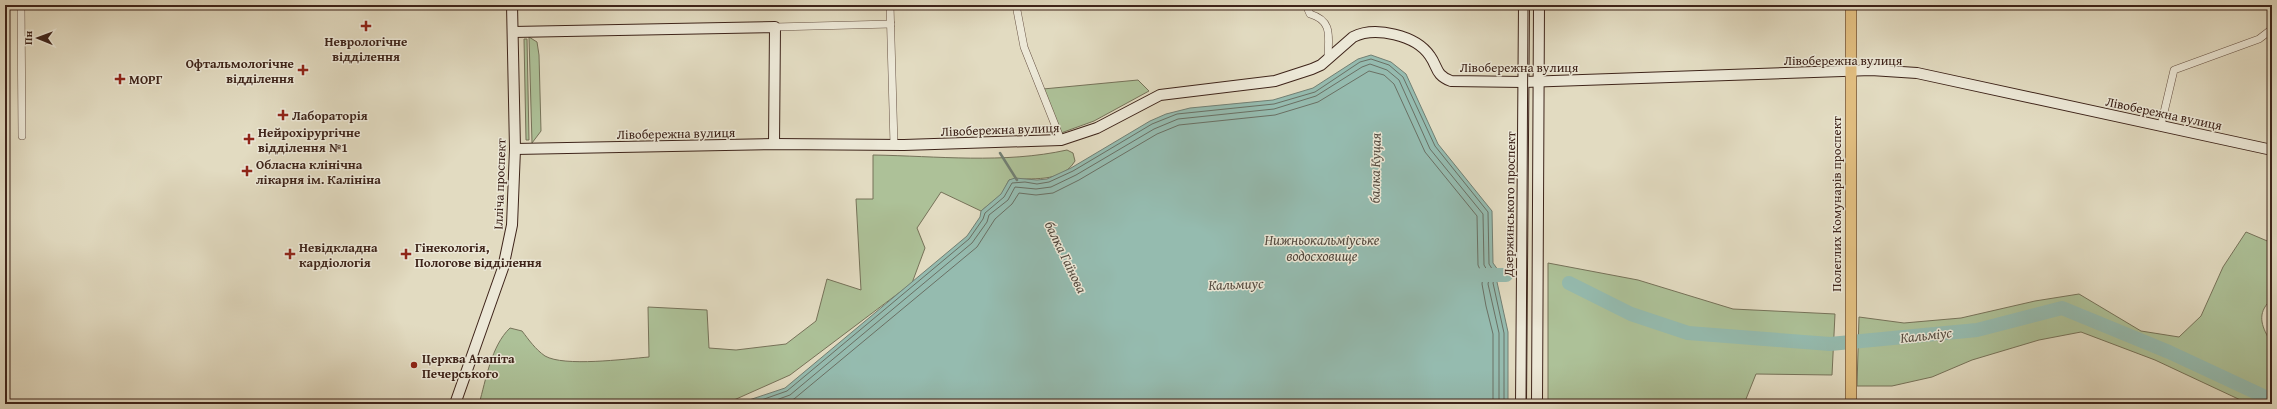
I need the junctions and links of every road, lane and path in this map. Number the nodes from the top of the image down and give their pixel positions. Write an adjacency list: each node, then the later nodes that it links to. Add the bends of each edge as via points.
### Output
1 (22, 5): 18 (street)
2 (512, 5): 12 (street, Ілліча проспект)
3 (890, 5): 9 (street)
4 (1016, 5): 19 (street, via 1024,47)
5 (1306, 5): 13 (street, via 1310,14 1323,20 1328,26)
6 (1524, 5): 16 (street, Дзержинського проспект)
7 (1539, 5): 15 (street)
8 (1851, 5): 14 (main road, Полеглих Комунарів проспект)
9 (891, 24): 10 (street); 21 (street)
10 (775, 27): 12 (street); 20 (street)
11 (2272, 29): 17 (street, via 2259,40 2174,70)
12 (513, 32): 22 (street, Ілліча проспект)
13 (1328, 59): 16 (street, Лівобережна вулиця, via 1359,34 1388,34 1409,40 1420,47 1430,56 1438,72 1451,81); 19 (street, Лівобережна вулиця, via 1312,70 1275,81 1160,95 1097,128)
14 (1851, 71): 15 (street, Лівобережна вулиця); 17 (street, Лівобережна вулиця, via 1917,73); 27 (main road, Полеглих Комунарів проспект)
15 (1539, 81): 16 (street, Лівобережна вулиця); 26 (street)
16 (1523, 82): 25 (street, Дзержинського проспект)
17 (2161, 125): 23 (street, Лівобережна вулиця)
18 (22, 136)
19 (1061, 140): 21 (street, Лівобережна вулиця)
20 (774, 144): 21 (street, Лівобережна вулиця); 22 (street, Лівобережна вулиця)
21 (894, 145)
22 (515, 149): 24 (street, Ілліча проспект, via 509,244)
23 (2272, 150)
24 (455, 404)
25 (1521, 404)
26 (1537, 404)
27 (1851, 404)

